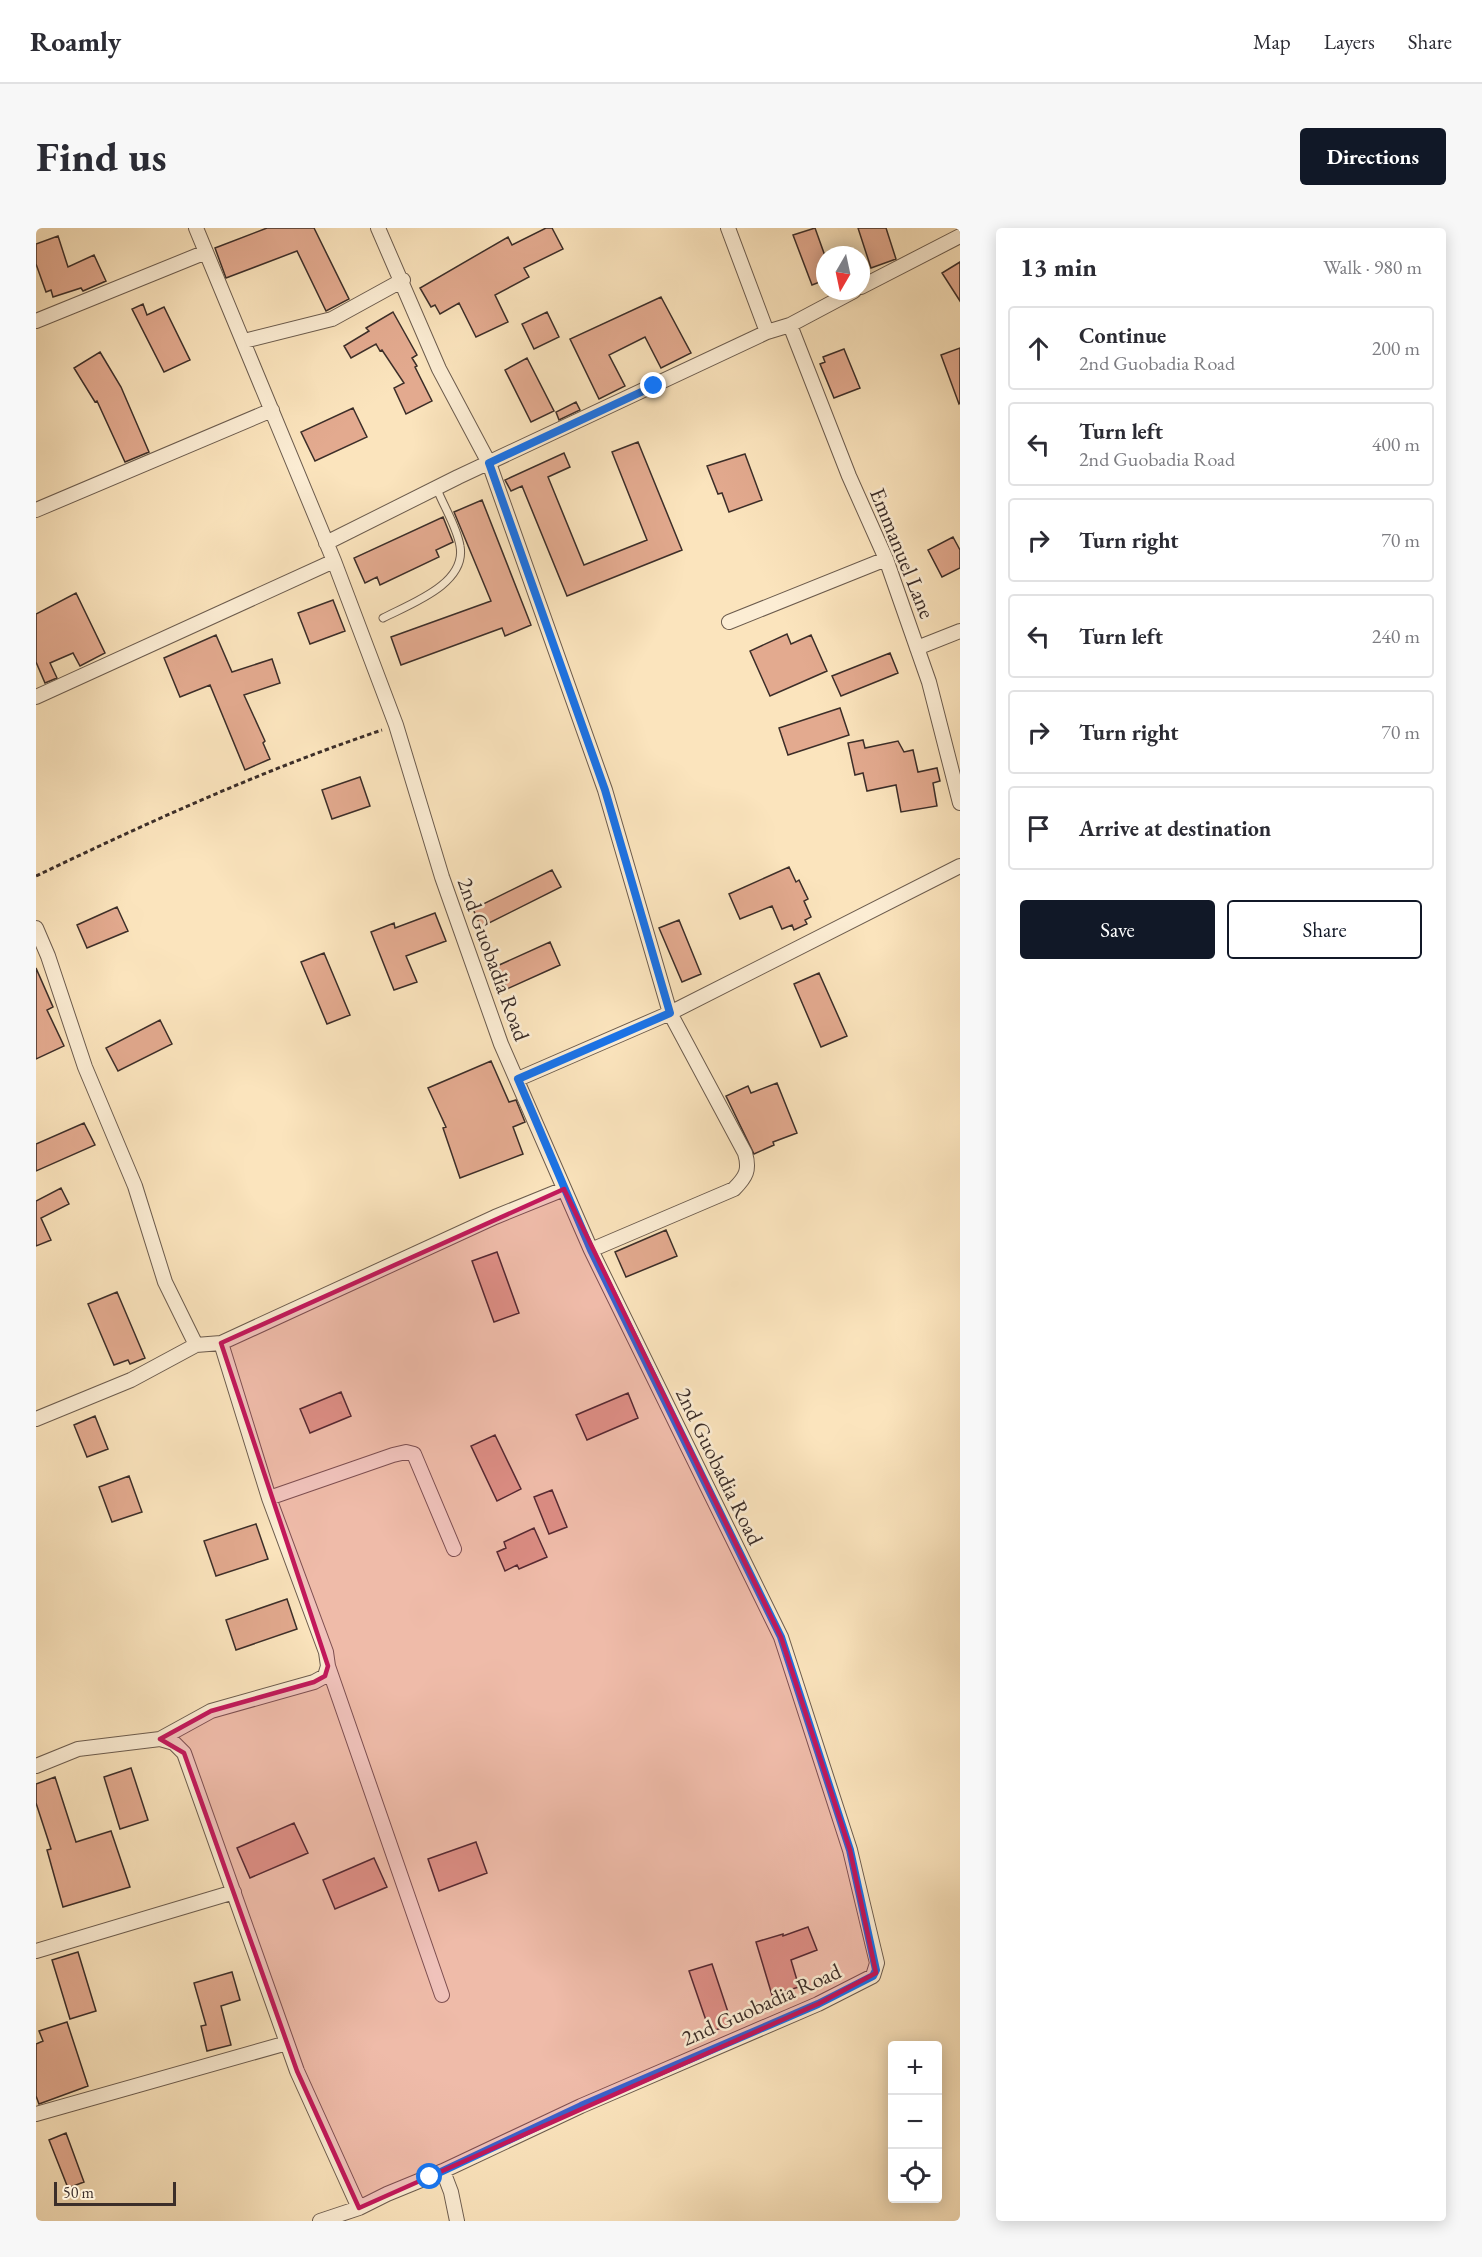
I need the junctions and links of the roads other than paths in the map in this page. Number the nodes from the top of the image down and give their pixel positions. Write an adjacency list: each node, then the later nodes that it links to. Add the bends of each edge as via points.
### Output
1 (196, 228): 5 (street, 2nd Guobadia Road)
2 (378, 228): 6 (street)
3 (728, 228): 11 (street)
4 (960, 236): 7 (street)
5 (206, 252): 9 (street); 12 (street, 2nd Guobadia Road)
6 (403, 280): 12 (street, via 332,319); 14 (street, via 439,369)
7 (870, 282)
8 (837, 300): 10 (street)
9 (36, 321)
10 (789, 325): 11 (street); 18 (street, Emmanuel Lane)
11 (766, 332): 14 (street)
12 (244, 341): 13 (street, 2nd Guobadia Road)
13 (272, 410): 16 (street); 17 (street, 2nd Guobadia Road)
14 (489, 463): 15 (street); 28 (street, via 605,790)
15 (437, 489): 17 (street); 20 (lane, via 461,546 458,567 445,583)
16 (36, 510)
17 (326, 543): 19 (street, 2nd Guobadia Road)
18 (886, 560): 21 (street); 23 (street, Emmanuel Lane)
19 (334, 561): 24 (street); 29 (street, 2nd Guobadia Road, via 396,725 441,877 501,1044)
20 (384, 618)
21 (729, 622)
22 (960, 631): 23 (street)
23 (917, 648): 25 (street, Emmanuel Lane)
24 (36, 697)
25 (960, 803)
26 (960, 867): 28 (street)
27 (36, 928): 33 (street, via 84,1067 135,1186 165,1282)
28 (670, 1013): 29 (street); 31 (street, via 745,1153 745,1178 734,1189)
29 (518, 1079): 30 (street, 2nd Guobadia Road)
30 (564, 1189): 31 (street, 2nd Guobadia Road); 32 (street)
31 (591, 1250): 45 (street, 2nd Guobadia Road, via 781,1637 850,1850 877,1963 876,1973 818,2004 581,2106)
32 (221, 1343): 33 (street); 35 (street)
33 (196, 1345): 34 (street, via 131,1380)
34 (36, 1419)
35 (269, 1498): 36 (street, via 393,1455 414,1454); 37 (street)
36 (454, 1549)
37 (328, 1666): 38 (street, via 325,1676 314,1682 212,1711); 42 (street)
38 (160, 1739): 39 (street, via 78,1749); 40 (street, via 174,1743 184,1753)
39 (36, 1766)
40 (234, 1892): 41 (street); 43 (street)
41 (36, 1951)
42 (442, 1995)
43 (287, 2043): 44 (street); 46 (street)
44 (36, 2114)
45 (443, 2171): 46 (street); 48 (street)
46 (359, 2208): 47 (street)
47 (320, 2221)
48 (457, 2221)

